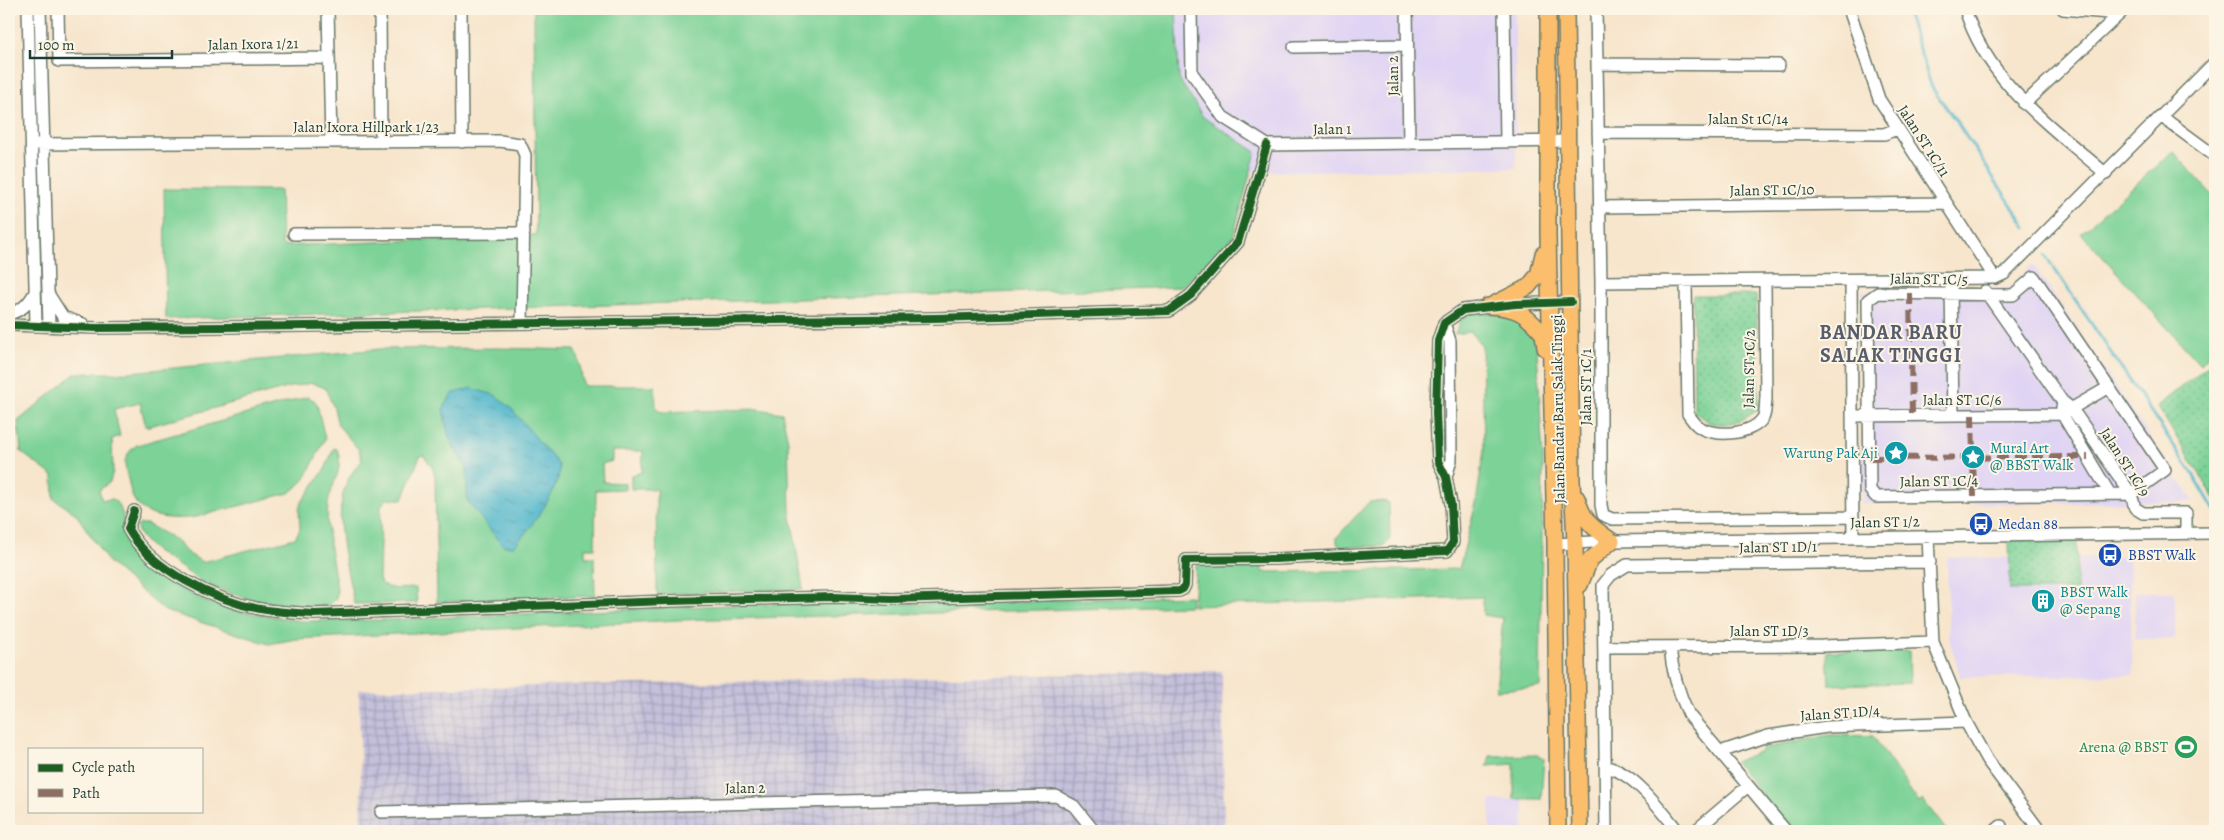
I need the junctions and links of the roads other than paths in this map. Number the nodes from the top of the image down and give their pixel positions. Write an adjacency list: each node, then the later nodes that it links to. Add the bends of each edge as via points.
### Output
1 (28, 9): 33 (street)
2 (40, 9): 34 (street)
3 (58, 9): 19 (street, Jalan Ixora 1/21, via 59,61)
4 (328, 9): 19 (street)
5 (380, 9): 30 (street)
6 (462, 9): 31 (street)
7 (1191, 9): 36 (street, via 1192,73 1223,117)
8 (1407, 9): 17 (street, Jalan 2)
9 (1504, 9): 32 (street)
10 (1548, 9): 27 (main road, Jalan Bandar Baru Salak Tinggi)
11 (1566, 9): 28 (main road, Jalan Bandar Baru Salak Tinggi)
12 (1596, 9): 21 (street, Jalan ST 1C/1)
13 (1849, 9): 25 (street, Jalan ST 1C/11, via 1879,99)
14 (1964, 9): 23 (street, via 1972,32 1999,75)
15 (2063, 9): 16 (street)
16 (2122, 11): 23 (street)
17 (1407, 45): 18 (street); 35 (street, Jalan 2)
18 (1294, 47)
19 (328, 58): 29 (street)
20 (2215, 62): 24 (street)
21 (1597, 64): 22 (street); 26 (street, Jalan ST 1C/1)
22 (1779, 64)
23 (2024, 104): 38 (street)
24 (2162, 117): 37 (street); 38 (street)
25 (1897, 129): 26 (street, Jalan St 1C/14, via 1884,134); 39 (street, Jalan ST 1C/11)
26 (1598, 133): 40 (street, Jalan ST 1C/1)
27 (1548, 141): 28 (street, Jalan 1); 32 (street, Jalan 1); 43 (main road, Jalan Bandar Baru Salak Tinggi)
28 (1568, 141): 56 (main road, Jalan Bandar Baru Salak Tinggi)
29 (331, 142): 30 (street, Jalan Ixora Hillpark 1/23); 34 (street, Jalan Ixora Hillpark 1/23)
30 (381, 142): 31 (street, Jalan Ixora Hillpark 1/23)
31 (462, 142): 41 (street, Jalan Ixora Hillpark 1/23, via 511,141 523,148)
32 (1506, 142): 35 (street, Jalan 1)
33 (32, 144): 34 (street, Jalan Ixora Hillpark 1/23); 51 (street)
34 (44, 144): 52 (street)
35 (1409, 144): 36 (street, Jalan 1)
36 (1267, 145): 59 (street, via 1238,242 1191,295 1169,311 935,318)
37 (2215, 156)
38 (2106, 174): 44 (street, via 2004,274)
39 (1946, 202): 40 (street, Jalan ST 1C/10); 44 (street, Jalan ST 1C/11)
40 (1599, 207): 49 (street, Jalan ST 1C/1)
41 (524, 233): 42 (street); 59 (street, Jalan Ixora Hillpark 1/23)
42 (294, 234)
43 (1548, 235): 55 (main road, Jalan Bandar Baru Salak Tinggi); 57 (main road, via 1538,275 1528,287)
44 (1995, 278): 46 (street)
45 (1951, 279): 46 (street); 47 (street); 53 (street)
46 (1976, 279): 54 (street)
47 (1851, 280): 48 (street); 67 (street)
48 (1765, 281): 50 (street); 50 (street, Jalan ST 1C/2, via 1766,399 1763,417 1754,427 1725,433 1697,426 1688,414)
49 (1601, 282): 50 (street); 74 (street, Jalan ST 1C/1, via 1603,515 1612,519)
50 (1686, 282)
51 (35, 291): 58 (street, via 28,304); 61 (street)
52 (47, 291): 62 (street); 63 (street, via 63,317)
53 (1951, 294): 54 (street, Jalan ST 1C/5); 66 (street); 68 (street, Jalan ST 1C/5, via 1878,293 1868,300)
54 (1988, 295): 64 (street, Jalan ST 1C/5, via 2014,295 2034,277); 65 (street)
55 (1550, 302): 56 (street); 57 (street); 69 (main road, Jalan Bandar Baru Salak Tinggi)
56 (1571, 302): 70 (main road, Jalan Bandar Baru Salak Tinggi)
57 (1488, 306): 69 (main road, via 1519,310 1543,334); 73 (street, via 1463,310 1444,323 1438,341 1438,461 1446,477 1452,504 1452,542 1446,551 1186,560 1185,585 1179,591 890,599 782,598 314,614 259,608 214,596 166,568 136,543 128,529)
58 (9, 314)
59 (522, 323): 63 (street)
60 (9, 325): 61 (street)
61 (36, 326): 62 (street)
62 (49, 326): 63 (street)
63 (97, 328)
64 (2109, 387): 65 (street); 72 (street, via 2165,470)
65 (2067, 411): 66 (street, Jalan ST 1C/6); 71 (street, Jalan ST 1C/9); 72 (street, Jalan ST 1C/9)
66 (1953, 415): 68 (street, Jalan ST 1C/6)
67 (1852, 416): 68 (street, Jalan ST 1C/6); 74 (street)
68 (1870, 416): 71 (street, Jalan ST 1C/4, via 1870,490 1876,497)
69 (1552, 420): 81 (main road, Jalan Bandar Baru Salak Tinggi)
70 (1572, 480): 79 (main road, via 1581,510 1590,526); 80 (main road, Jalan Bandar Baru Salak Tinggi)
71 (2110, 494): 72 (street, Jalan ST 1C/4)
72 (2131, 494): 75 (street, Jalan ST 1C/9, via 2135,508 2143,513 2186,513)
73 (134, 511)
74 (1853, 517): 78 (street)
75 (2186, 533): 76 (street, Jalan ST 1/2); 77 (street, Jalan ST 1/2)
76 (2215, 533)
77 (1928, 537): 78 (street, Jalan ST 1/2); 82 (street)
78 (1853, 538): 79 (street, Jalan ST 1/2)
79 (1612, 541): 80 (street, Jalan ST 1/2); 83 (main road, via 1590,560)
80 (1575, 543): 81 (street, Jalan ST 1/2); 83 (main road, Jalan Bandar Baru Salak Tinggi)
81 (1555, 544): 93 (main road, Jalan Bandar Baru Salak Tinggi)
82 (1930, 562): 84 (street); 85 (street, Jalan ST 1D/1, via 1627,565 1611,574 1603,585)
83 (1576, 600): 94 (main road, Jalan Bandar Baru Salak Tinggi)
84 (1933, 642): 86 (street, Jalan ST 1D/3); 87 (street)
85 (1604, 647): 86 (street, Jalan ST 1D/3); 89 (street)
86 (1670, 647): 88 (street, via 1672,669 1689,715)
87 (1966, 722): 88 (street, Jalan ST 1D/4, via 1827,727 1768,736); 99 (street, via 1987,760)
88 (1720, 752): 90 (street)
89 (1606, 767): 95 (street); 96 (street, via 1616,768 1639,786)
90 (1748, 786): 97 (street); 98 (street)
91 (381, 812): 92 (street, Jalan 2, via 1056,796 1074,806)
92 (1094, 831)
93 (1558, 831)
94 (1580, 831)
95 (1606, 831)
96 (1678, 831)
97 (1695, 831)
98 (1786, 831)
99 (2040, 831)

